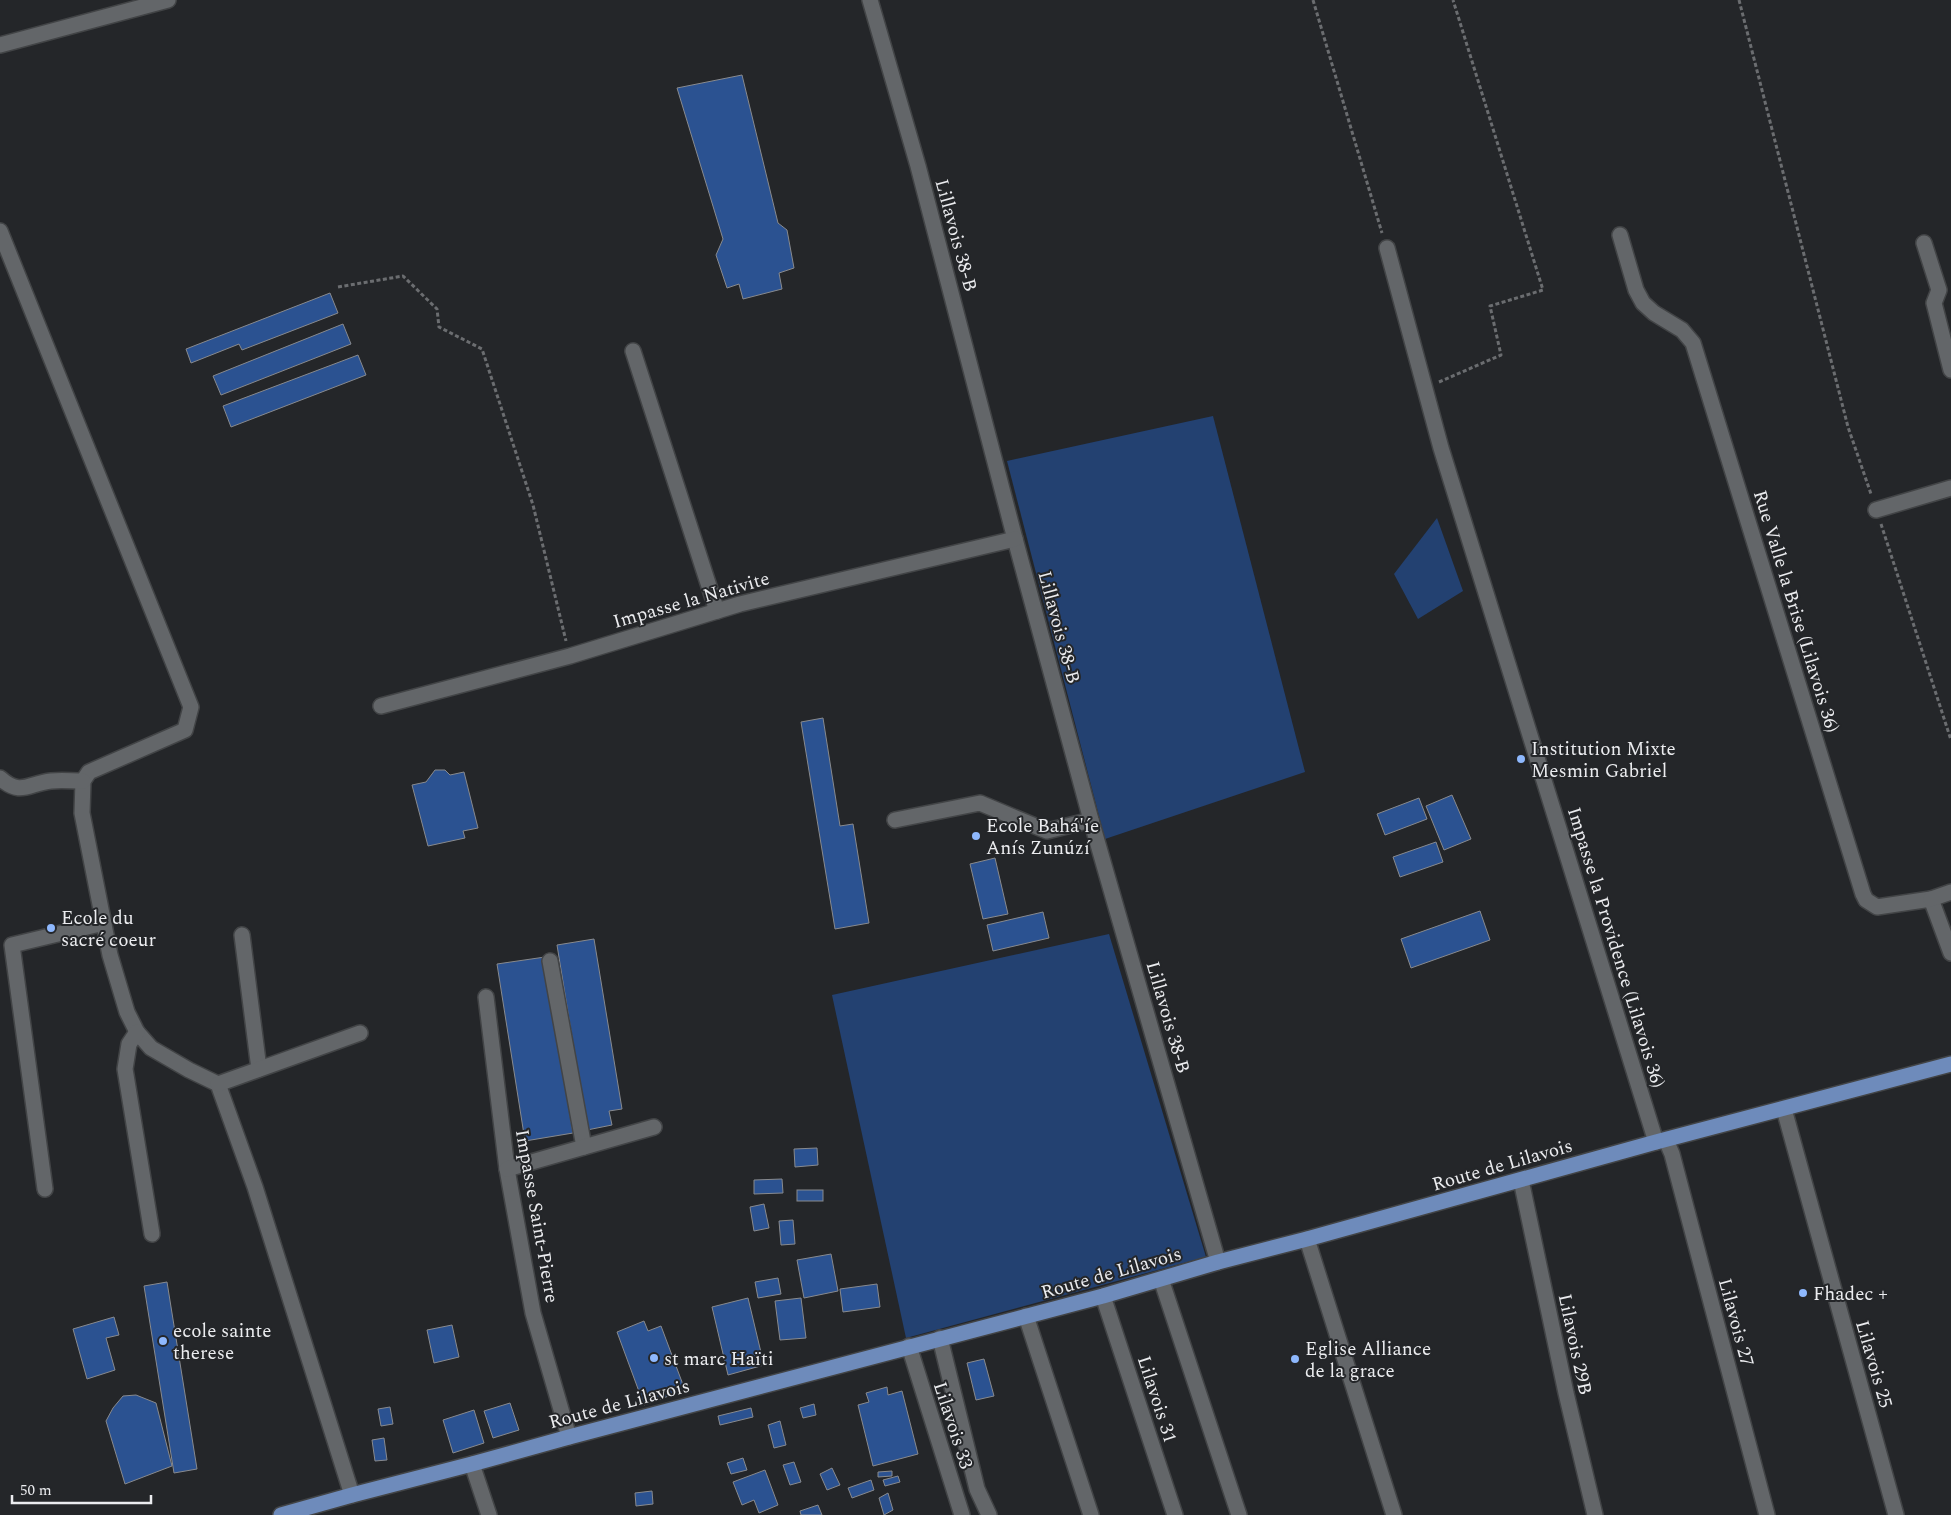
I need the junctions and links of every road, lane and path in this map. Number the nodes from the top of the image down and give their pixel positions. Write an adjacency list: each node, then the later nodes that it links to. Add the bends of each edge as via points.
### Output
1 (168, 0): 6 (street)
2 (870, 0): 17 (street, Lillavois 38-B, via 918,166)
3 (1313, 0): 10 (path)
4 (1453, 0): 14 (path, via 1544,290 1490,306 1501,355)
5 (1739, 0): 16 (path, via 1848,427)
6 (0, 45)
7 (0, 231): 23 (street, via 191,707 185,730 90,772)
8 (1620, 235): 27 (street, Rue Valle la Brise (Lilavois 36), via 1643,303 1682,330 1693,343 1863,894 1877,907)
9 (1924, 243): 13 (street, via 1939,290 1934,303)
10 (1387, 248): 14 (street, Impasse la Providence (Lilavois 36))
11 (338, 288): 19 (path, via 403,276 437,309 439,327 482,349 533,505)
12 (633, 352): 18 (street)
13 (1951, 370)
14 (1425, 388): 40 (street, Impasse la Providence (Lilavois 36))
15 (1951, 488): 16 (street)
16 (1876, 510): 21 (path)
17 (1015, 539): 18 (street, Impasse la Nativite); 25 (street, Lillavois 38-B)
18 (716, 611): 19 (street, Impasse la Nativite)
19 (570, 656): 20 (street, Impasse la Nativite)
20 (381, 706)
21 (1951, 740)
22 (0, 778): 23 (street, via 9,786 25,788 50,781)
23 (83, 781): 28 (street, via 82,812)
24 (895, 820): 25 (street, via 980,803 1046,831)
25 (1092, 820): 47 (street, Lillavois 38-B)
26 (1951, 892): 27 (street)
27 (1931, 898): 30 (street)
28 (104, 923): 33 (street, via 127,1012); 44 (street, via 12,945)
29 (242, 936): 36 (street)
30 (1951, 953)
31 (550, 961): 41 (street)
32 (486, 997): 42 (street, Impasse Saint-Pierre)
33 (137, 1032): 37 (street, via 151,1048); 45 (street, via 129,1044 125,1069)
34 (360, 1033): 36 (street)
35 (1951, 1064): 38 (main road, Route de Lilavois)
36 (259, 1069): 37 (street)
37 (218, 1084): 55 (street, via 255,1187)
38 (1784, 1109): 40 (main road, Route de Lilavois); 66 (street, Lilavois 25)
39 (654, 1127): 41 (street)
40 (1661, 1141): 43 (main road, Route de Lilavois); 65 (street, Lilavois 27, via 1672,1154)
41 (584, 1147): 42 (street)
42 (507, 1169): 53 (street, Impasse Saint-Pierre, via 534,1313)
43 (1521, 1180): 46 (main road, Route de Lilavois); 64 (street, Lilavois 29B)
44 (45, 1189)
45 (152, 1234)
46 (1307, 1239): 47 (main road, Route de Lilavois); 63 (street)
47 (1218, 1262): 48 (main road, Route de Lilavois)
48 (1161, 1279): 49 (main road, Route de Lilavois); 62 (street)
49 (1103, 1296): 50 (main road, Route de Lilavois); 61 (street, Lilavois 31)
50 (1026, 1316): 51 (main road, Route de Lilavois); 60 (street)
51 (940, 1338): 52 (main road, Route de Lilavois); 59 (street, via 978,1489)
52 (908, 1346): 53 (main road, Route de Lilavois); 58 (street, Lilavois 33)
53 (569, 1437): 54 (main road, Route de Lilavois)
54 (472, 1464): 55 (main road, Route de Lilavois); 57 (street)
55 (352, 1495): 56 (main road, Route de Lilavois)
56 (281, 1515)
57 (489, 1515)
58 (962, 1515)
59 (989, 1515)
60 (1091, 1515)
61 (1175, 1515)
62 (1239, 1515)
63 (1394, 1515)
64 (1595, 1515)
65 (1767, 1515)
66 (1896, 1515)

